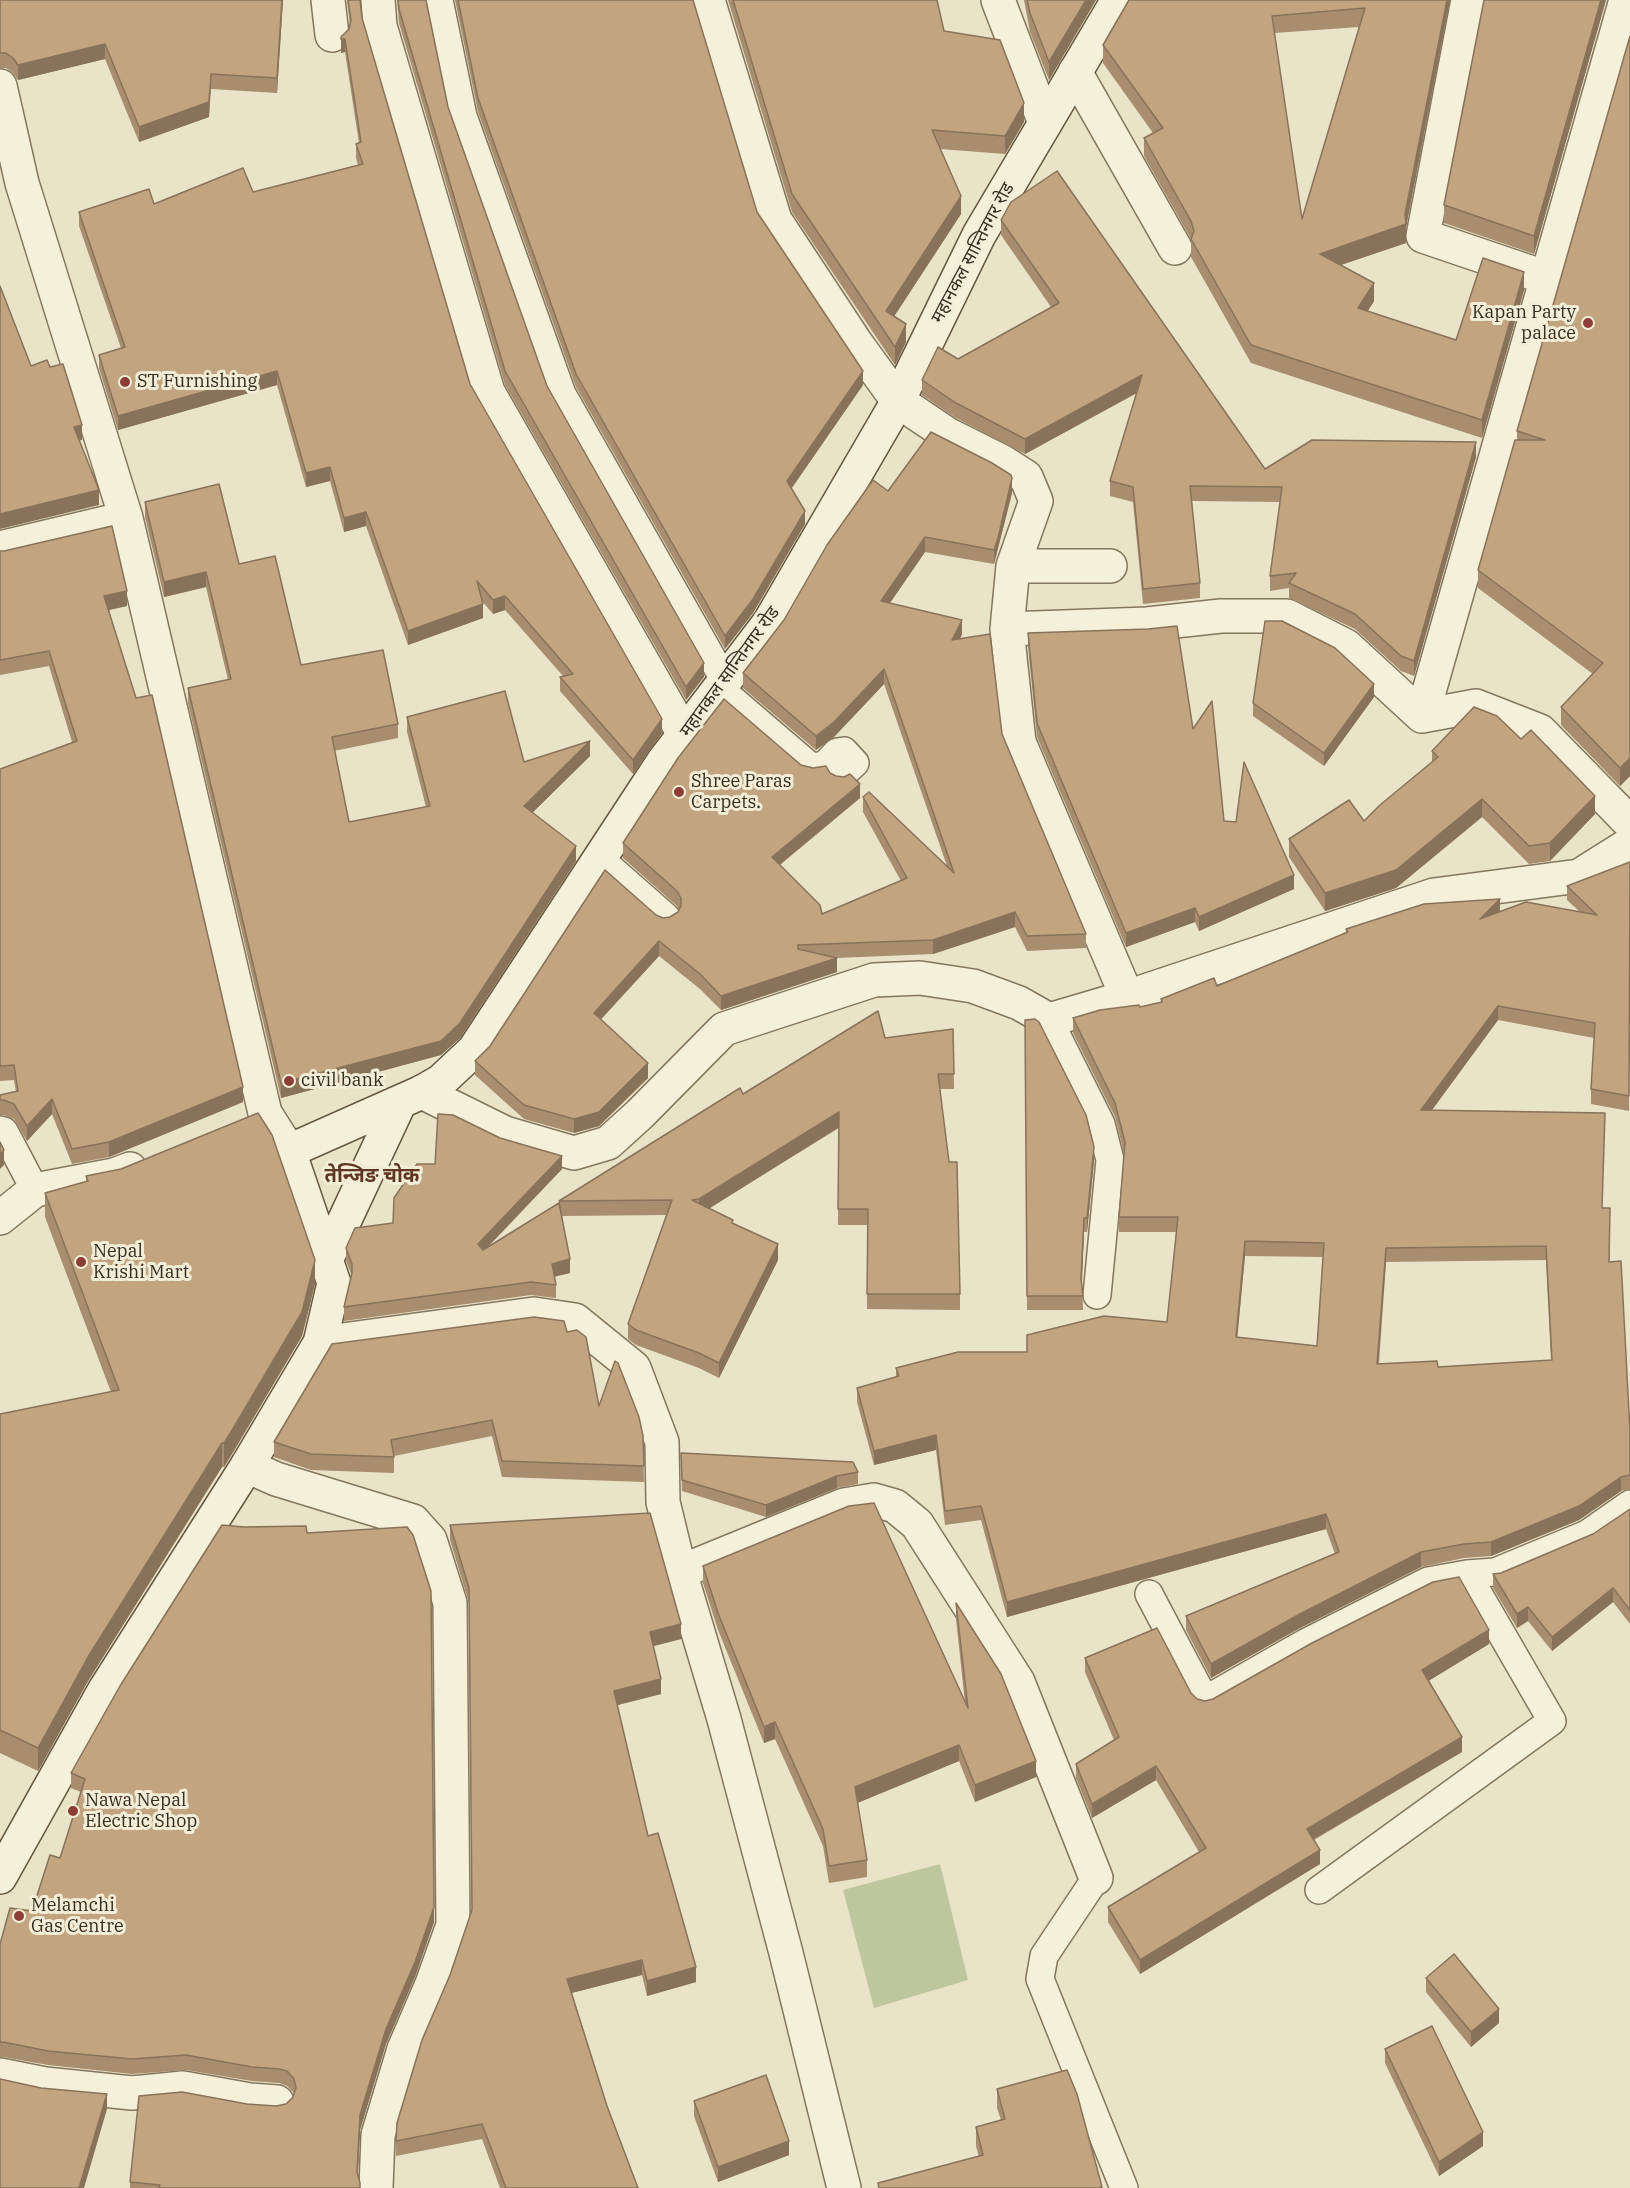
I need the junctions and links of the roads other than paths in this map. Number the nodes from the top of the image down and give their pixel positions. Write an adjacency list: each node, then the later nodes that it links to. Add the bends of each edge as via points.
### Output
1 (328, 0): 9 (street)
2 (378, 0): 23 (street, via 380,26 488,392)
3 (440, 0): 21 (lane, via 464,116 562,394)
4 (708, 0): 15 (street, via 775,220)
5 (998, 0): 12 (street)
6 (1118, 0): 10 (street, महानकल सान्तिनगर रोड)
7 (1468, 0): 14 (street, via 1423,236)
8 (1626, 0): 14 (street)
9 (332, 35)
10 (1075, 72): 12 (street, महानकल सान्तिनगर रोड); 13 (street)
11 (0, 86): 16 (street, via 22,183)
12 (1045, 123): 15 (street, महानकल सान्तिनगर रोड, via 979,235)
13 (1174, 248)
14 (1547, 278): 22 (street)
15 (898, 401): 18 (street, via 946,434 1026,477 1036,501); 21 (street, महानकल सान्तिनगर रोड, via 769,623)
16 (126, 518): 17 (street); 32 (street)
17 (0, 548)
18 (1013, 566): 19 (street); 20 (street)
19 (1110, 566)
20 (1007, 629): 22 (street, via 1147,624 1221,616 1287,616 1346,645); 29 (street, via 1019,742)
21 (722, 685): 23 (street, महानकल सान्तिनगर रोड); 24 (lane, via 811,767 825,765 844,751 855,763)
22 (1422, 716): 25 (street, via 1476,706 1539,731)
23 (684, 734): 27 (street, महानकल सान्तिनगर रोड)
24 (841, 776)
25 (1630, 823)
26 (1630, 844): 29 (street, via 1579,876 1434,895)
27 (600, 859): 28 (lane); 31 (street, महानकल सान्तिनगर रोड, via 474,1050 441,1082)
28 (666, 917)
29 (1127, 997): 30 (street)
30 (1049, 1020): 31 (street, via 1019,1003 973,986 920,978 874,980 724,1029 608,1143 574,1154); 40 (lane, via 1101,1124 1110,1160)
31 (411, 1097): 35 (street, महानकल सान्तिनगर रोड); 39 (street)
32 (265, 1113): 33 (street); 35 (street)
33 (233, 1126)
34 (0, 1130): 37 (lane)
35 (289, 1151): 39 (street)
36 (157, 1157): 37 (street, via 114,1175)
37 (35, 1190): 38 (street)
38 (0, 1218)
39 (326, 1260): 41 (street, via 334,1283)
40 (1097, 1295)
41 (320, 1342): 42 (street); 44 (street, via 519,1314 575,1320 634,1368 662,1442 663,1502)
42 (247, 1466): 47 (street, via 104,1691); 52 (street, via 276,1479 414,1521 430,1540 450,1603 453,1925 404,2049 378,2135)
43 (1630, 1504): 45 (lane, via 1576,1539 1495,1572)
44 (680, 1572): 48 (street, via 844,1505 874,1500 896,1506 917,1524 1018,1682); 53 (street, via 727,1730)
45 (1467, 1574): 46 (lane, via 1428,1581 1305,1643 1205,1700); 49 (lane, via 1552,1721)
46 (1149, 1594)
47 (0, 1877)
48 (1096, 1878): 54 (lane, via 1044,1956 1040,1979)
49 (1319, 1890)
50 (0, 2075): 51 (street, via 132,2093 183,2088)
51 (277, 2102)
52 (376, 2188)
53 (844, 2188)
54 (1124, 2188)

